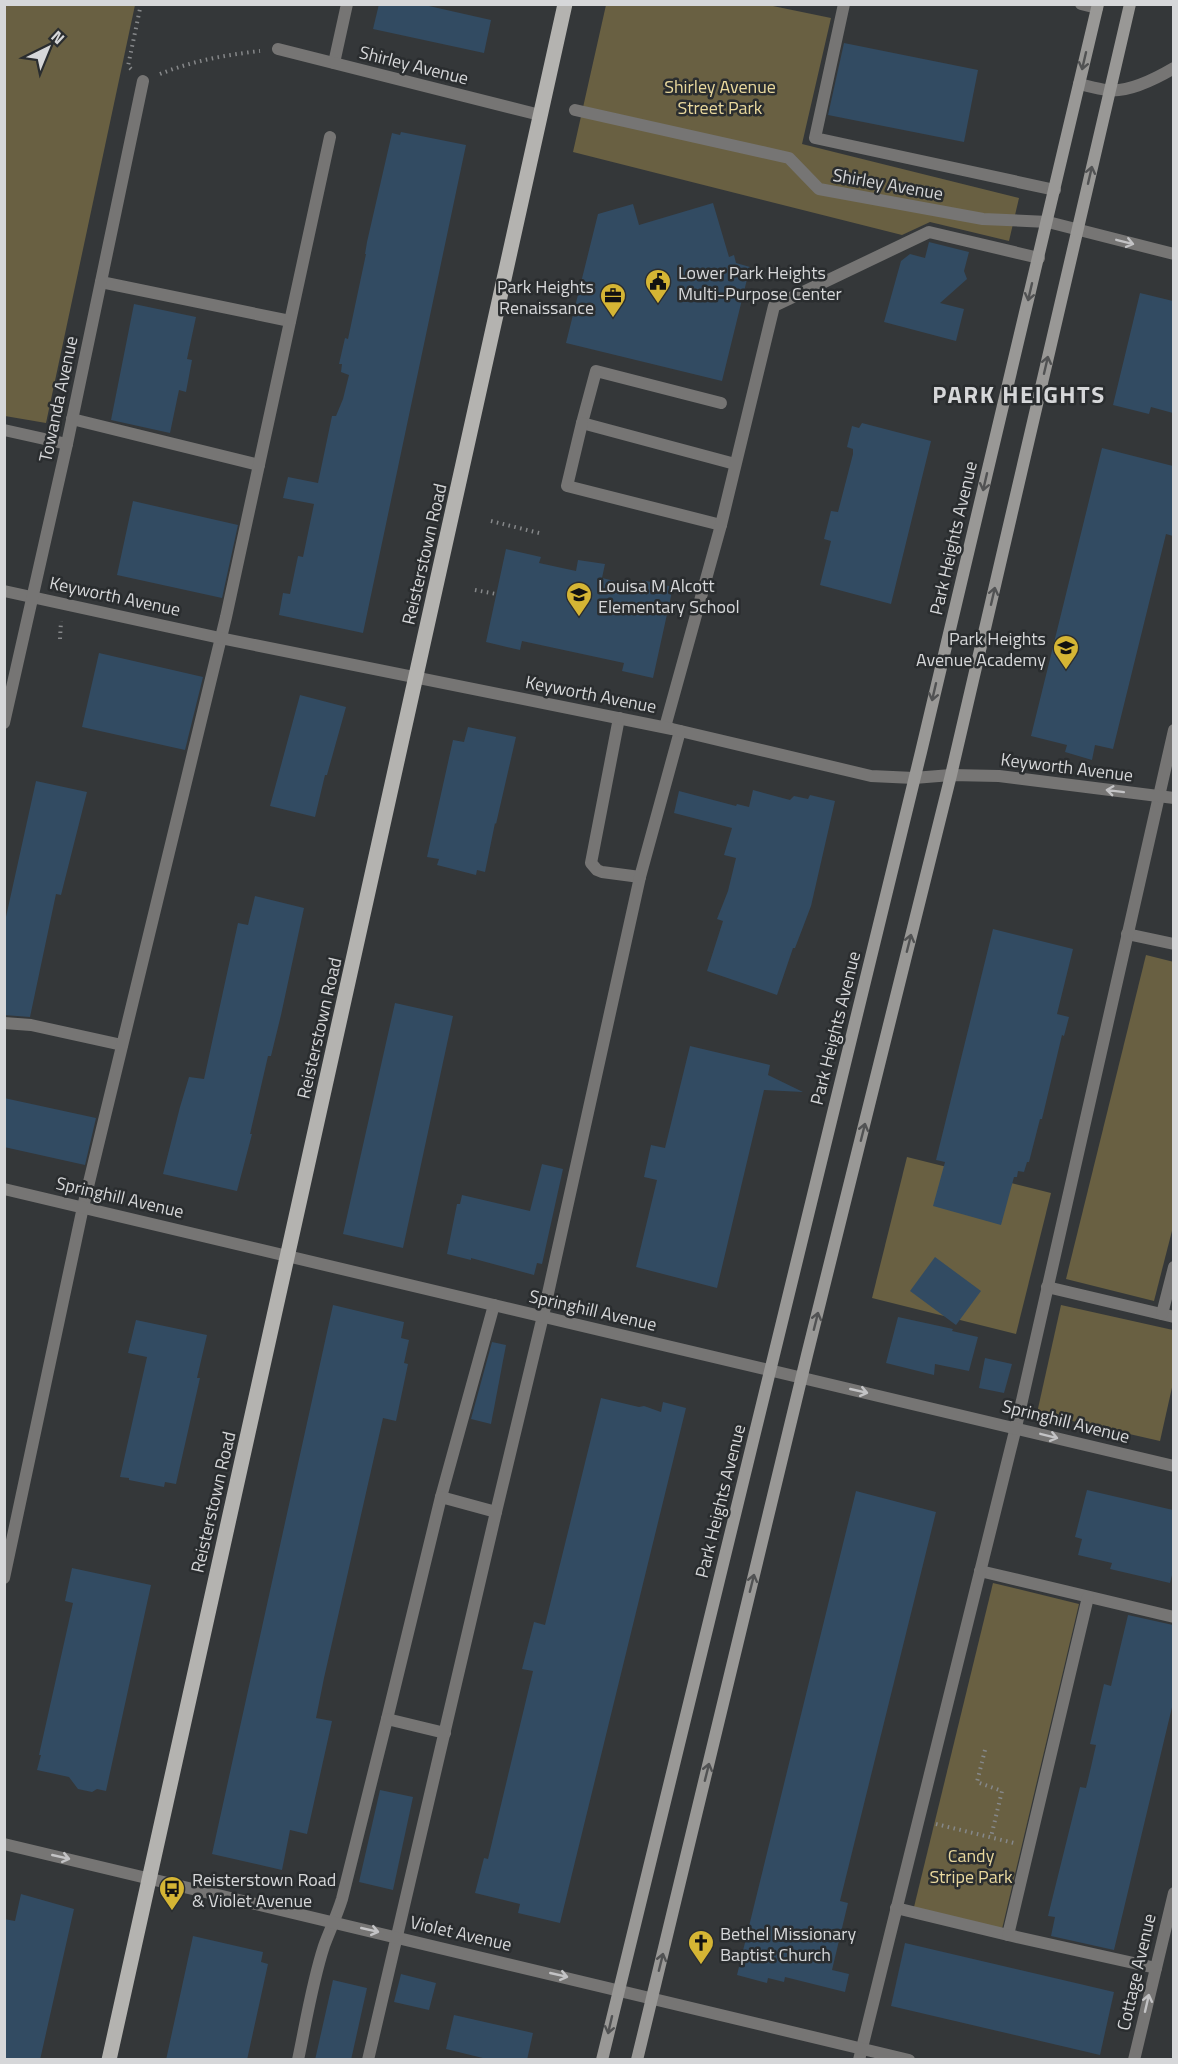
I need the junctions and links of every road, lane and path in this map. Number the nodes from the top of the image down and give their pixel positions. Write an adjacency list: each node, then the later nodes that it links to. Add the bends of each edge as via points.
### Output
1 (141, 4): 11 (path, via 128,66)
2 (347, 4): 9 (street)
3 (565, 4): 15 (main road, Reisterstown Road)
4 (844, 4): 17 (street, via 815,138)
5 (1081, 4): 7 (street)
6 (1130, 4): 13 (main road)
7 (1097, 6): 12 (main road, Park Heights Avenue, one-way to 12)
8 (278, 48): 9 (street, Shirley Avenue); 11 (path, via 186,64)
9 (334, 63): 15 (street, Shirley Avenue)
10 (1173, 68): 13 (street, via 1158,78)
11 (143, 81): 22 (street, Towanda Avenue)
12 (1079, 84): 13 (street); 17 (main road, Park Heights Avenue)
13 (1109, 91): 19 (main road, one-way to 13)
14 (575, 110): 18 (street, Shirley Avenue, via 789,158 819,189 983,219)
15 (540, 116): 41 (main road, Reisterstown Road)
16 (330, 137): 23 (street)
17 (1055, 190): 18 (main road, Park Heights Avenue)
18 (1048, 222): 19 (street, Shirley Avenue); 21 (main road, Park Heights Avenue)
19 (1077, 230): 20 (street, Shirley Avenue, one-way to 20); 47 (main road, one-way to 19)
20 (1173, 254)
21 (1039, 258): 29 (street, via 929,231 774,306); 48 (main road, Park Heights Avenue, one-way to 48)
22 (101, 282): 23 (street); 25 (street, Towanda Avenue)
23 (290, 321): 30 (street)
24 (721, 403): 26 (street, via 596,371)
25 (72, 419): 28 (street, Towanda Avenue); 30 (street)
26 (582, 423): 29 (street); 32 (street, via 567,486)
27 (4, 430): 28 (street)
28 (68, 444): 37 (street, Towanda Avenue)
29 (735, 464): 32 (street)
30 (259, 465): 39 (street)
31 (491, 521): 33 (path)
32 (721, 525): 44 (street)
33 (543, 534)
34 (475, 590): 36 (path)
35 (4, 591): 37 (street, Keyworth Avenue)
36 (496, 594)
37 (32, 597): 39 (street, Keyworth Avenue); 43 (street, Towanda Avenue)
38 (61, 620): 40 (path)
39 (220, 638): 41 (street, Keyworth Avenue); 55 (street)
40 (60, 639)
41 (416, 678): 42 (street, Keyworth Avenue); 58 (main road, Reisterstown Road)
42 (619, 718): 44 (street, Keyworth Avenue); 51 (street, via 591,863 602,872)
43 (4, 723)
44 (665, 727): 46 (street, Keyworth Avenue)
45 (1173, 730): 49 (street)
46 (680, 731): 48 (street, Keyworth Avenue, via 871,776); 51 (street)
47 (951, 776): 48 (street, Keyworth Avenue); 49 (street, Keyworth Avenue, one-way to 47, via 999,776); 65 (main road, one-way to 47)
48 (914, 778): 64 (main road, Park Heights Avenue)
49 (1158, 796): 50 (street, Keyworth Avenue); 52 (street)
50 (1173, 798)
51 (639, 877): 62 (street)
52 (1127, 934): 53 (street); 60 (street)
53 (1173, 944)
54 (4, 1023): 55 (street)
55 (122, 1045): 57 (street)
56 (4, 1188): 57 (street, Springhill Avenue)
57 (83, 1207): 58 (street, Springhill Avenue); 71 (street)
58 (288, 1256): 61 (street, Springhill Avenue); 81 (main road, Reisterstown Road)
59 (1173, 1267): 63 (street)
60 (1047, 1287): 63 (street); 66 (street)
61 (494, 1305): 62 (street, Springhill Avenue); 68 (street)
62 (543, 1316): 64 (street, Springhill Avenue); 69 (street)
63 (1168, 1316)
64 (771, 1370): 65 (street, Springhill Avenue); 88 (main road, Park Heights Avenue)
65 (802, 1378): 66 (street, Springhill Avenue, one-way to 66); 89 (main road, one-way to 65)
66 (1016, 1428): 67 (street, Springhill Avenue, one-way to 67); 70 (street)
67 (1173, 1466)
68 (441, 1497): 69 (street); 74 (street)
69 (496, 1512): 75 (street)
70 (980, 1570): 72 (street); 77 (street)
71 (4, 1578)
72 (1088, 1597): 73 (street); 80 (street)
73 (1173, 1617)
74 (387, 1719): 75 (street); 84 (street)
75 (445, 1733): 86 (street)
76 (985, 1750): 78 (path, via 977,1782 1002,1791)
77 (918, 1819): 78 (path); 83 (street)
78 (991, 1837): 80 (path)
79 (4, 1844): 81 (street, Violet Avenue, one-way to 81)
80 (1029, 1846): 85 (street)
81 (149, 1878): 84 (street, Violet Avenue); 91 (main road, Reisterstown Road)
82 (1173, 1893): 87 (street, Cottage Avenue)
83 (896, 1908): 85 (street); 90 (street)
84 (335, 1922): 86 (street, Violet Avenue, one-way to 86); 92 (street, via 322,1955)
85 (1008, 1935): 87 (street)
86 (398, 1937): 88 (street, Violet Avenue, one-way to 88); 93 (street)
87 (1156, 1968): 97 (street, Cottage Avenue, one-way to 87)
88 (618, 1990): 89 (street, Violet Avenue); 94 (main road, Park Heights Avenue, one-way to 94)
89 (652, 1998): 90 (street, Violet Avenue); 95 (main road)
90 (860, 2054): 96 (street, Violet Avenue)
91 (109, 2060)
92 (298, 2060)
93 (368, 2060)
94 (602, 2060)
95 (637, 2060)
96 (909, 2060)
97 (1134, 2060)

